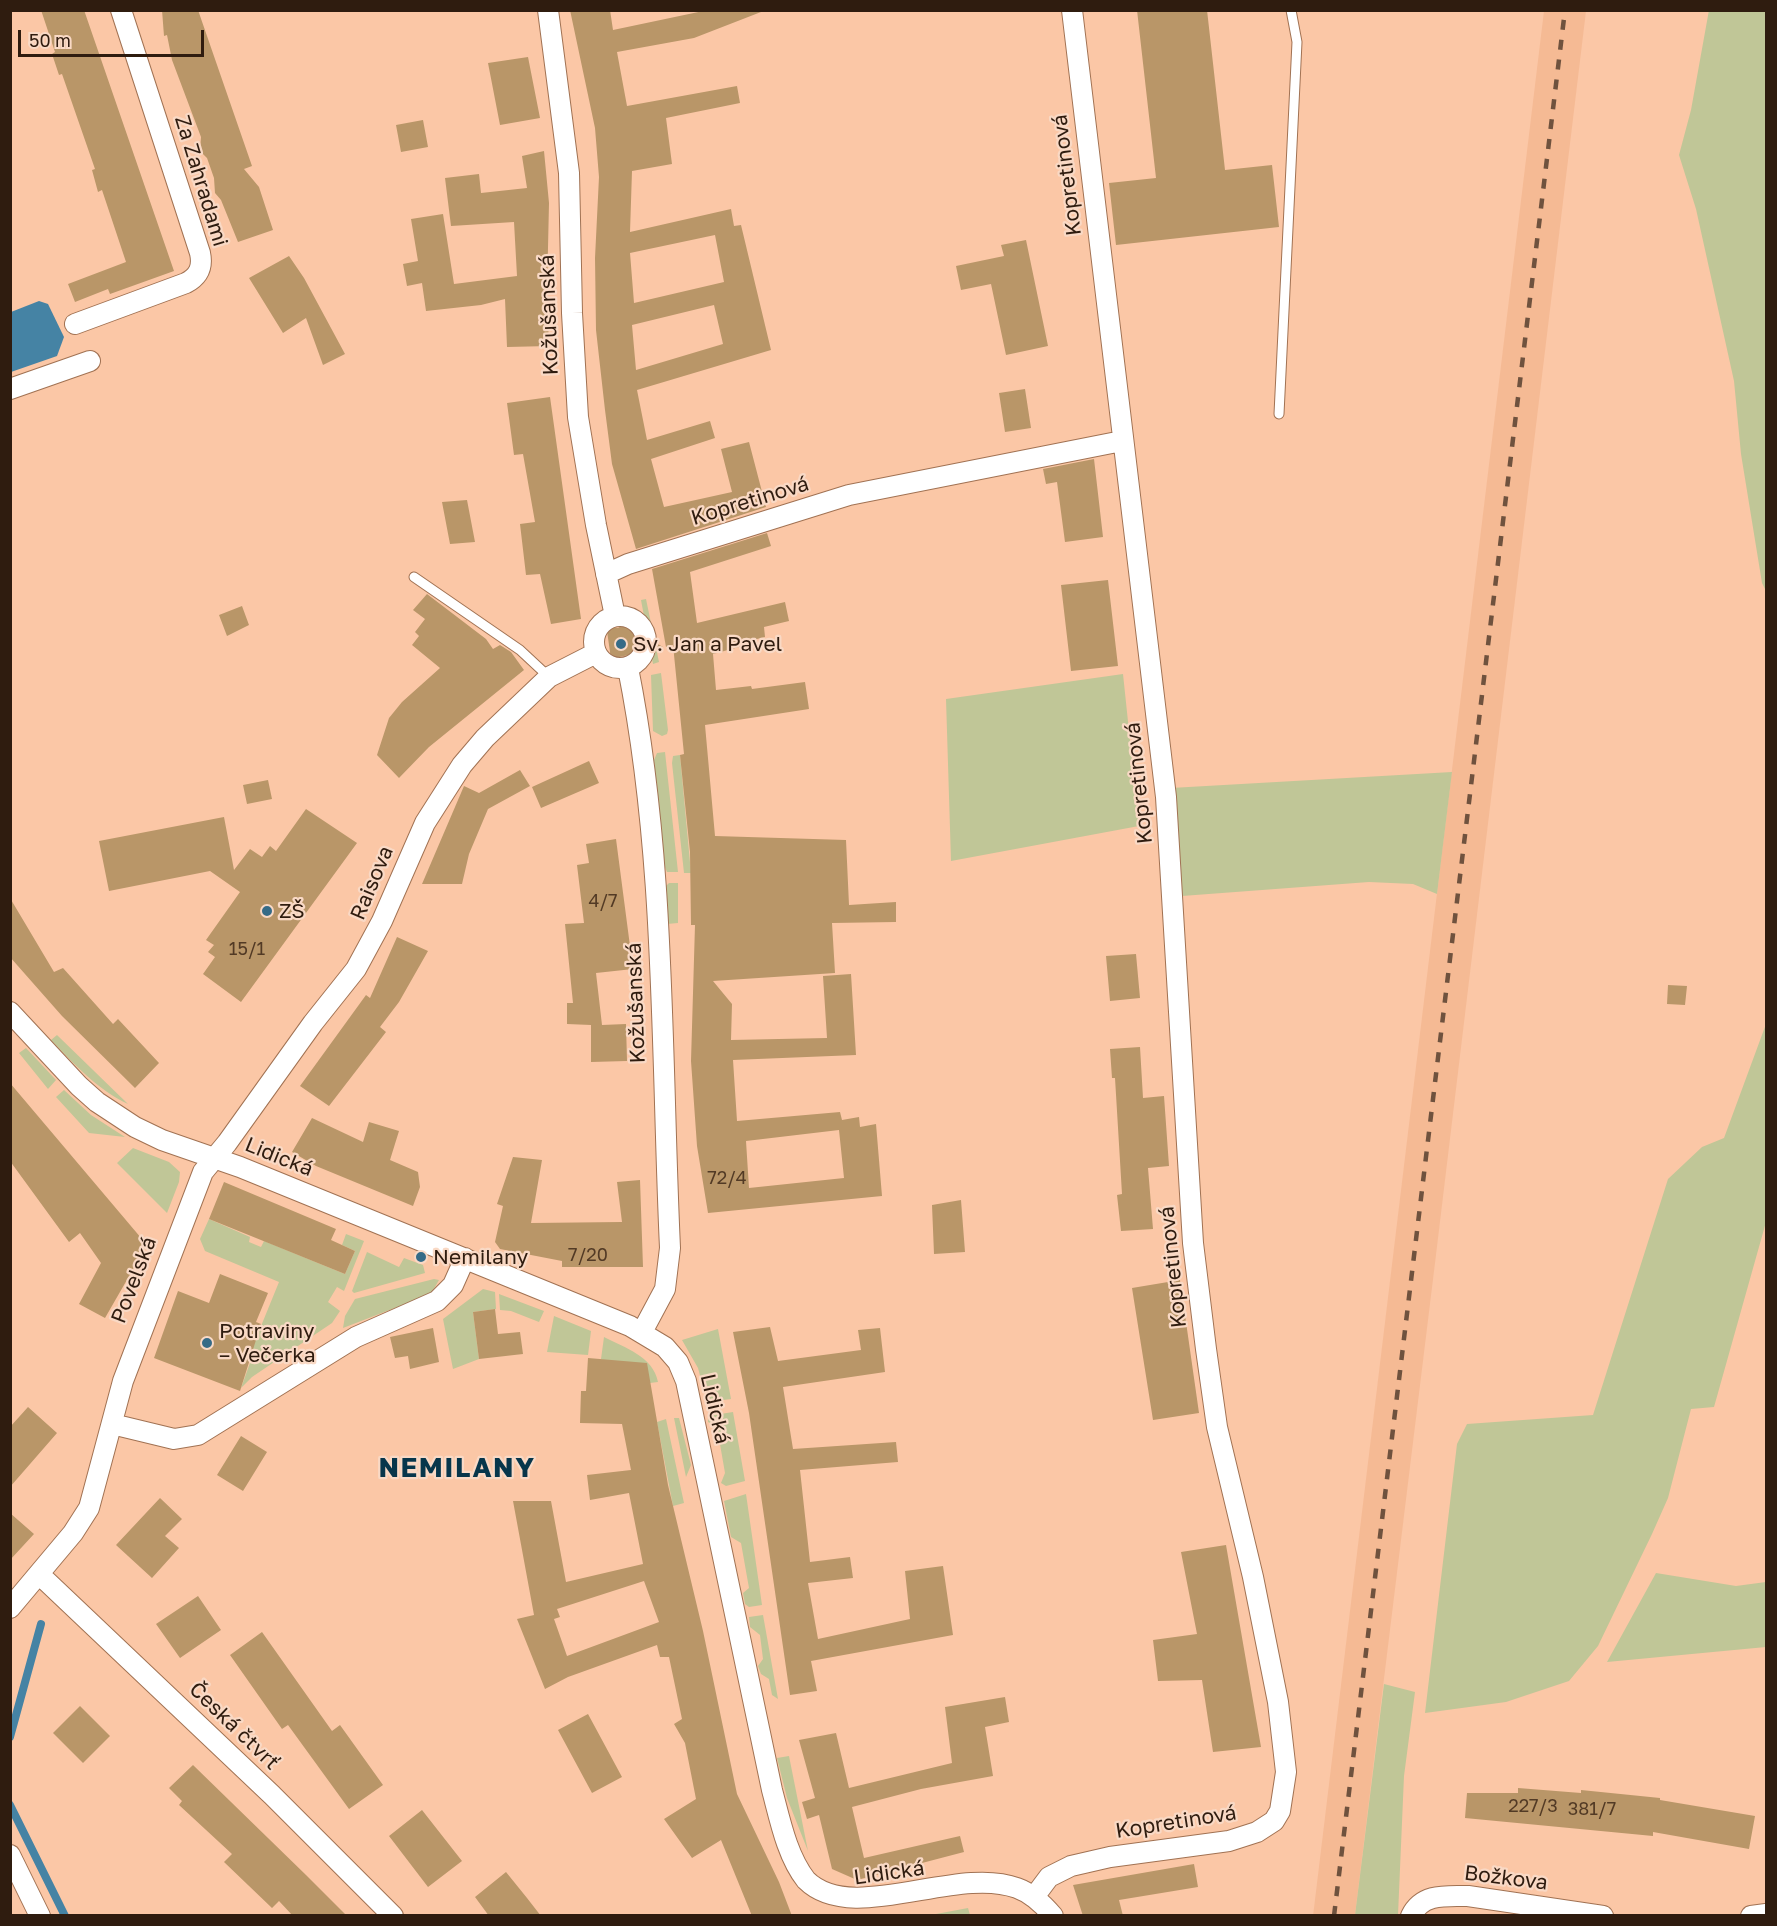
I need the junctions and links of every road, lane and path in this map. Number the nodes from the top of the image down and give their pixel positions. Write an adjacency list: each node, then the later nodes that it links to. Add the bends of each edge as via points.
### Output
1 (121, 10): 5 (street, Za Zahradami, via 201,266 186,284)
2 (548, 10): 10 (street, Kožušanská, via 569,172 578,417)
3 (1072, 10): 9 (street, Kopretinová)
4 (1291, 10): 8 (lane, via 1298,42)
5 (75, 324)
6 (90, 361): 7 (street)
7 (10, 389)
8 (1279, 414)
9 (1122, 441): 10 (street, Kopretinová, via 849,495); 24 (street, Kopretinová, via 1166,796 1193,1243 1206,1349 1222,1450 1278,1702 1286,1772 1280,1811 1274,1821 1251,1835 1071,1866 1049,1877)
10 (606, 573): 12 (street, Kožušanská)
11 (414, 577): 15 (lane, via 520,650)
12 (615, 616): 13 (street, via 597,630); 14 (street, via 632,618 640,624 647,640 642,657)
13 (596, 653): 14 (street, via 606,665); 15 (street, Raisova)
14 (628, 668): 19 (street, Kožušanská, via 639,719 658,916 670,1248 665,1289)
15 (549, 677): 17 (street, Raisova, via 485,738 442,792 357,969)
16 (10, 1012): 17 (street, Lidická, via 97,1102 153,1136)
17 (213, 1157): 18 (street, Lidická); 20 (street, Povelská, via 197,1183 140,1330)
18 (465, 1258): 19 (street, Lidická); 20 (street, via 453,1285 437,1301 356,1336 198,1435 174,1439)
19 (642, 1332): 24 (street, Lidická, via 670,1352 686,1381 772,1790 790,1849 804,1878 825,1897 845,1903 986,1884 1011,1886)
20 (112, 1424): 21 (street, Povelská, via 89,1508)
21 (40, 1575): 22 (street, Povelská); 27 (street, Česká čtvrť)
22 (10, 1608)
23 (10, 1855): 26 (street)
24 (1034, 1897): 28 (street, Lidická)
25 (1767, 1914): 31 (street)
26 (40, 1916)
27 (393, 1916)
28 (1053, 1916)
29 (1411, 1916): 30 (street, Božkova, via 1424,1900 1468,1896)
30 (1603, 1916)
31 (1751, 1916)

